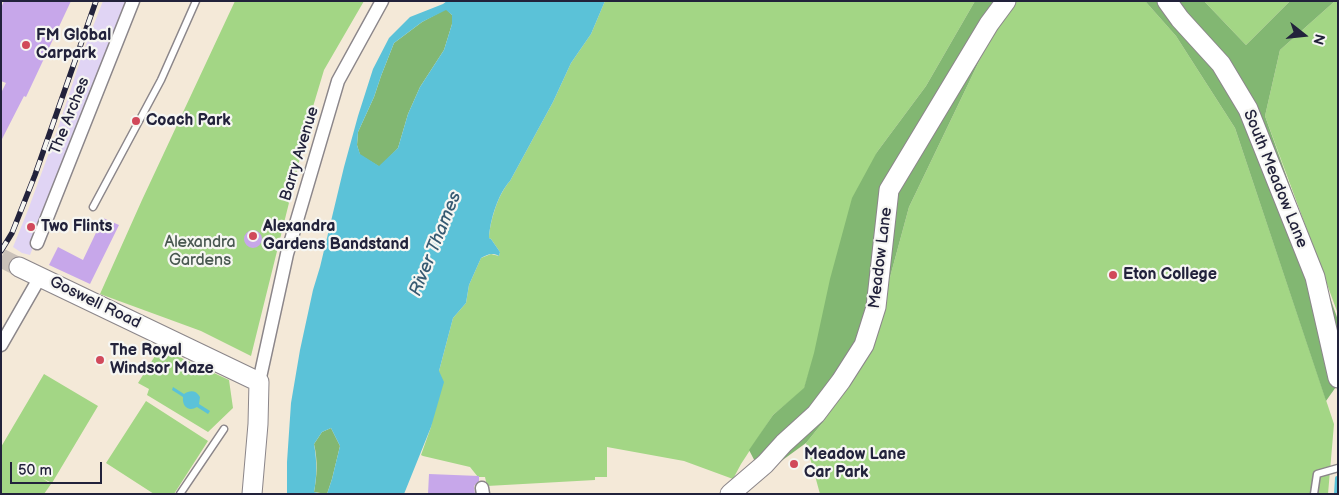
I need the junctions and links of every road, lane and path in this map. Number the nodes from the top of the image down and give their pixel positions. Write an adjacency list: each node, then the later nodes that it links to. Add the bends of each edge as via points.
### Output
1 (133, 1): 7 (street, The Arches)
2 (196, 1): 6 (lane, via 161,80)
3 (382, 1): 12 (street, Barry Avenue, via 338,81 287,254)
4 (1006, 1): 17 (street, Meadow Lane, via 890,190 876,307 864,345 816,414)
5 (1167, 1): 11 (street, South Meadow Lane, via 1221,64 1248,109 1315,277)
6 (93, 207)
7 (37, 243)
8 (19, 267): 9 (street, Goswell Road)
9 (40, 277): 10 (street); 12 (street, Goswell Road)
10 (1, 346)
11 (1338, 378)
12 (258, 382): 16 (street)
13 (224, 429): 15 (lane)
14 (1338, 468): 18 (lane, via 1317,474)
15 (180, 494)
16 (252, 494)
17 (730, 494)
18 (1314, 494)

